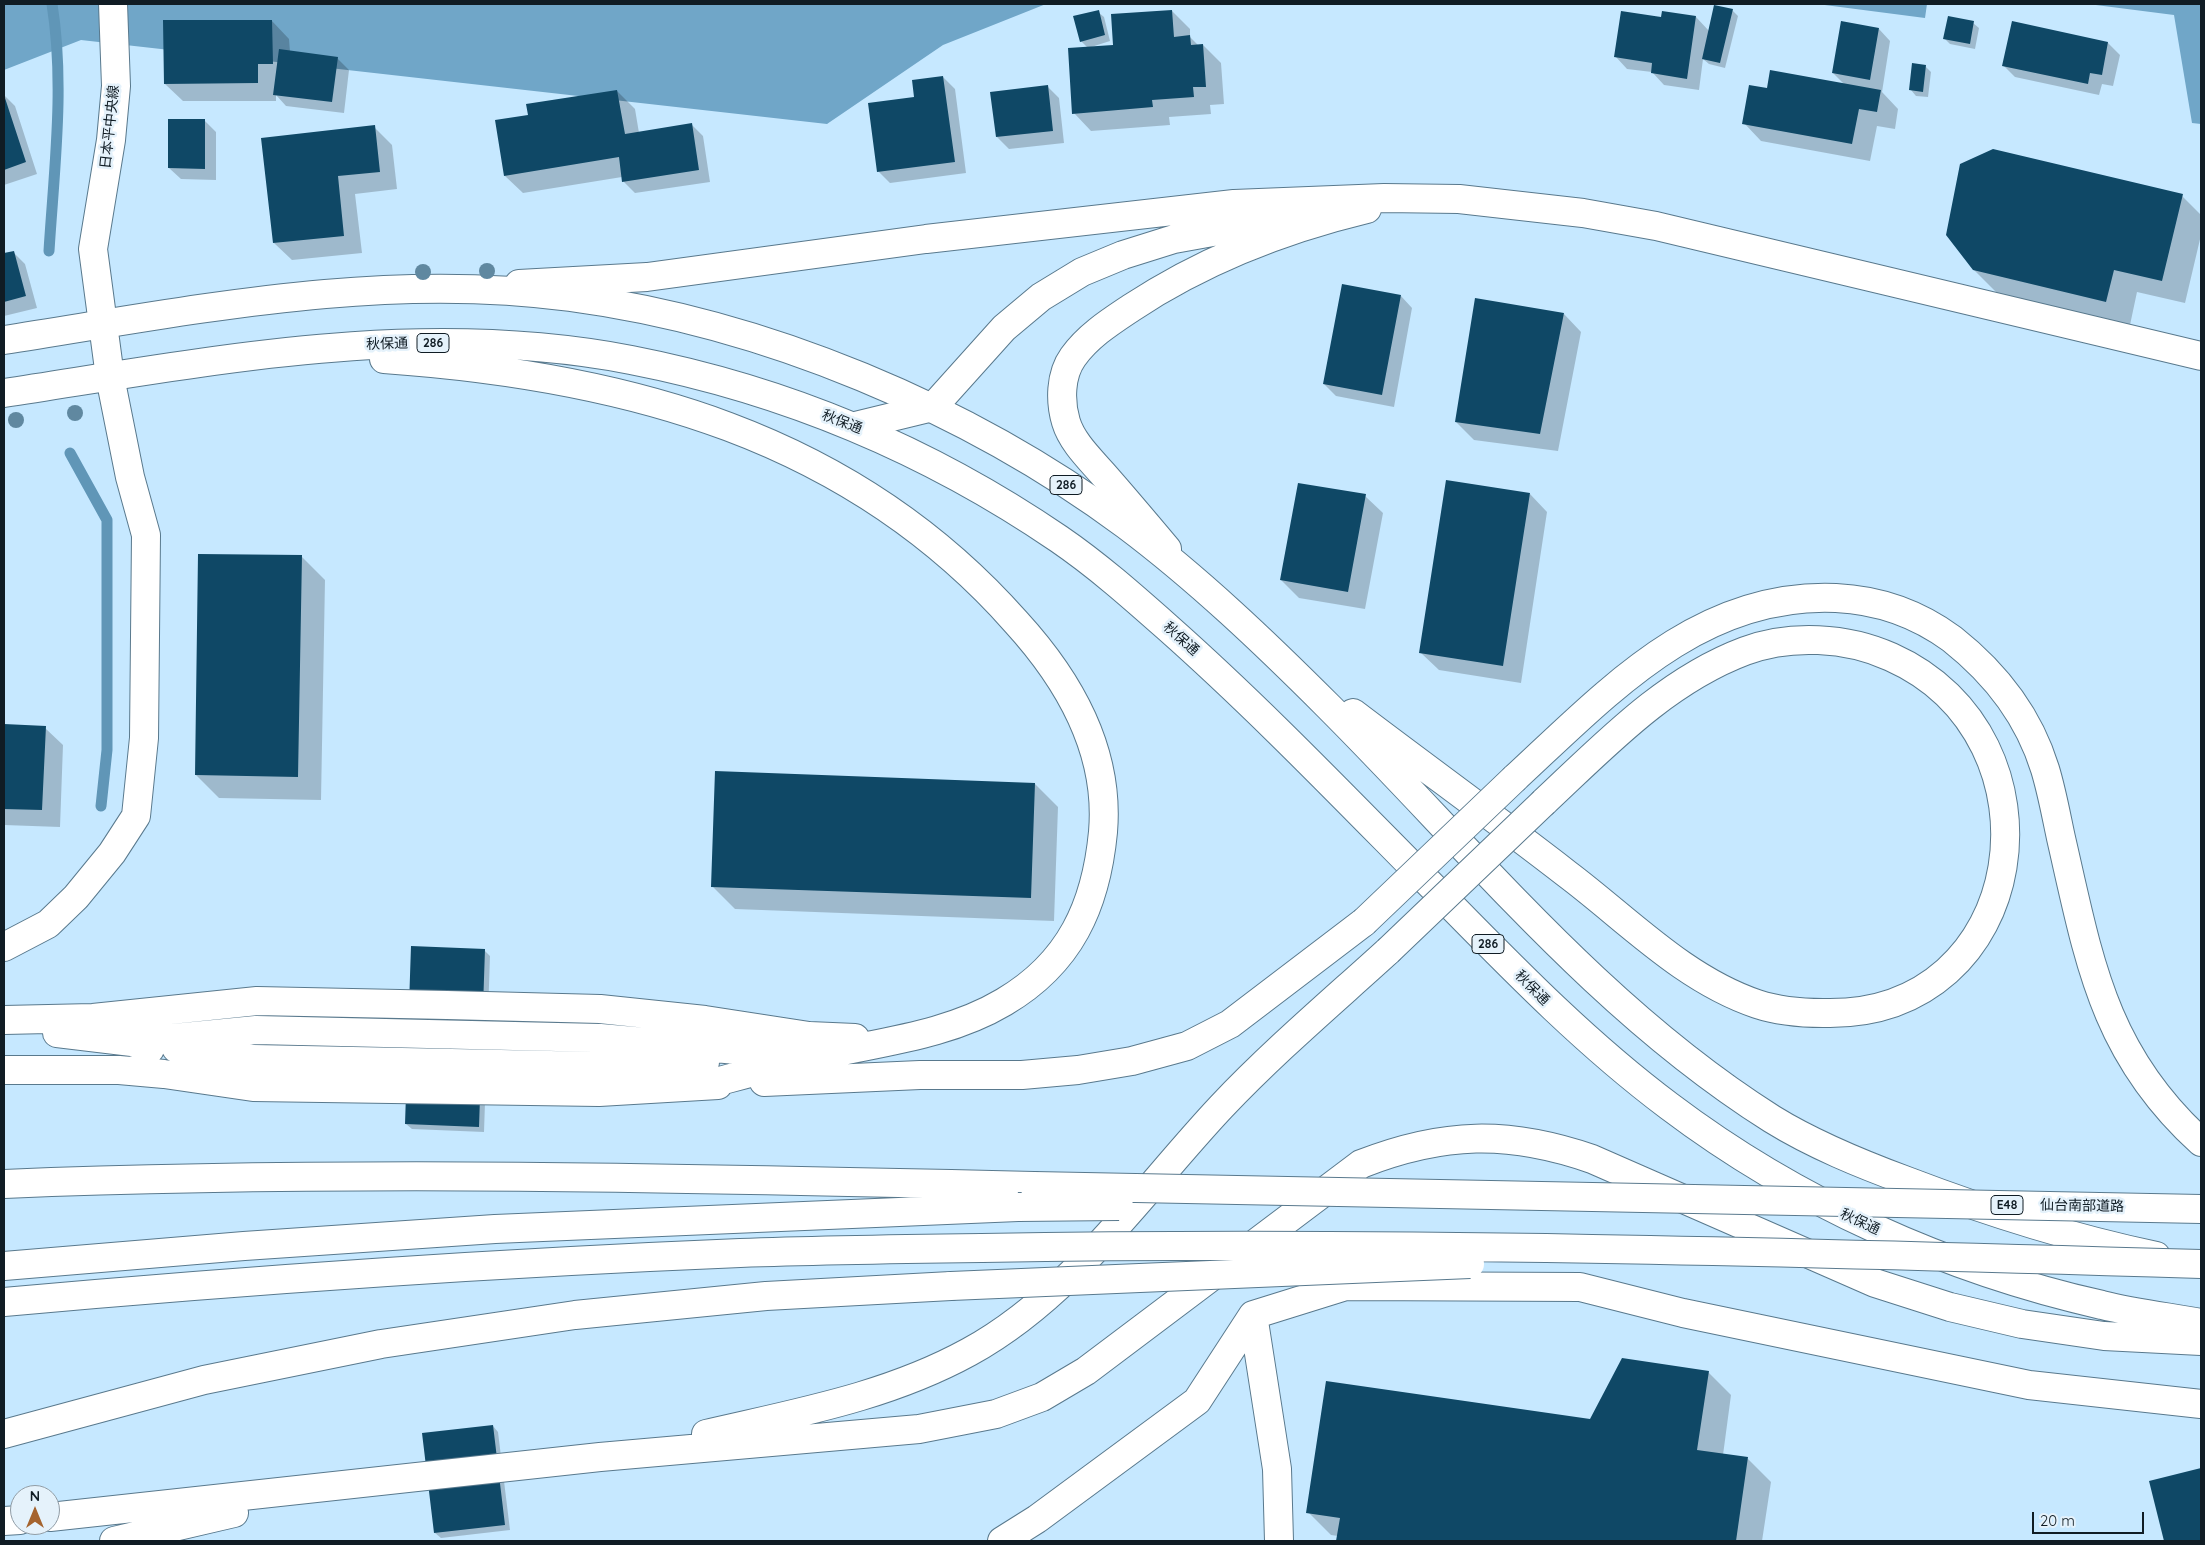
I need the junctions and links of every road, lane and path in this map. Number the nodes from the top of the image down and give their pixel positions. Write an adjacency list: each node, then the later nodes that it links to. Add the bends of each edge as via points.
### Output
1 (112, 4): 5 (main road, 日本平中央線, via 116,86 111,140 93,249)
2 (1460, 199): 3 (main road); 4 (main road, via 1384,198 1234,204 647,277); 8 (main road, via 1583,212 1656,226)
3 (1383, 205): 11 (main road, via 1259,222 1174,240 1123,254 1082,272 1041,296 1004,328); 13 (main road, via 1306,226 1215,261 1159,290 1115,318 1072,358 1064,377 1062,400 1066,424 1079,446)
4 (405, 290): 5 (main road, 286, via 264,299); 11 (main road, 286, via 490,290 570,296 649,311 800,353)
5 (102, 325): 6 (main road, 286); 9 (main road, 日本平中央線)
6 (4, 340)
7 (253, 355): 9 (main road, 秋保通 / 286); 12 (main road, 秋保通 / 286, via 407,342 553,350 627,359 703,376); 20 (main road, via 334,355 478,367 623,393 695,414 760,439 881,503 937,543 988,589 1035,642 1066,686 1087,728 1100,768 1105,810 1095,887 1080,924 1059,956 1031,982 1004,1002 969,1018)
8 (2201, 356)
9 (110, 377): 10 (main road, 秋保通 / 286); 15 (main road, 日本平中央線, via 130,477 146,535 144,738 136,816 112,854 76,897 48,924)
10 (4, 393)
11 (933, 407): 12 (main road); 13 (main road, 286, via 1064,483 1124,523)
12 (855, 426): 36 (main road, 秋保通 / 286, via 932,461 998,500 1063,542 1126,591 1264,716 1539,996 1606,1058 1674,1111 1829,1207 1908,1244 2011,1281 2103,1306)
13 (1191, 576): 14 (main road, 286)
14 (1273, 654): 32 (main road, 286, via 1328,707 1515,903 1638,1021 1705,1073 1777,1122 1860,1163 1946,1196 2127,1250); 40 (main road, bridge, via 1570,875 1674,960 1721,988 1757,1004 1797,1013 1842,1014 1887,1007 1920,993 1950,970 1972,944 1991,909 2002,874 2006,834 2002,796 1992,760 1974,724 1947,693 1914,667 1875,650 1838,641 1792,641 1748,650 1707,669 1666,694 1623,728 1544,802 1388,951 1267,1060 1076,1270 1014,1322 971,1351 925,1375 877,1392 820,1408)
15 (4, 948)
16 (257, 1001): 17 (main road, via 93,1018); 18 (main road, via 600,1009); 21 (main road)
17 (4, 1020)
18 (705, 1020): 20 (main road, via 808,1036); 22 (main road)
19 (4, 1027): 21 (main road)
20 (896, 1040): 22 (main road)
21 (132, 1042): 22 (main road, via 256,1030 600,1038); 23 (main road); 25 (main road)
22 (813, 1057): 24 (main road); 26 (main road)
23 (6, 1070): 25 (main road, via 118,1070)
24 (920, 1075): 26 (main road); 27 (main road, bridge, via 1022,1075 1078,1070 1132,1061 1187,1046 1230,1024 1364,922 1515,778 1641,665 1684,636 1727,615 1771,602 1816,597 1860,599 1900,610 1938,628 1971,654 1996,681 2026,724 2045,769 2091,968 2108,1013 2128,1053 2156,1095)
25 (253, 1086): 26 (main road, via 599,1092)
26 (701, 1086)
27 (2201, 1142)
28 (4, 1184): 29 (main road, via 255,1176 604,1177)
29 (1026, 1196): 30 (main road, 仙台南部道路 / E48, bridge, via 1813,1200); 33 (main road, via 244,1246)
30 (2201, 1209)
31 (1822, 1253): 32 (main road, bridge); 34 (main road, bridge, via 1181,1244 741,1253 504,1264); 39 (main road, bridge, via 1591,1259 951,1286 766,1296 575,1315 381,1344 204,1380)
32 (2201, 1265)
33 (4, 1266)
34 (4, 1302)
35 (1253, 1315): 38 (main road, via 1346,1286 1580,1287 1683,1313 2029,1385); 44 (main road, via 1197,1401 1037,1520); 45 (main road, via 1277,1469)
36 (2201, 1323)
37 (2201, 1341): 40 (main road, via 2104,1336 2022,1324 1950,1307 1875,1283 1554,1145 1512,1138 1472,1138 1432,1142 1394,1151 1361,1164 1086,1371 1042,1397 996,1414 919,1429)
38 (2201, 1404)
39 (4, 1434)
40 (600, 1457): 41 (main road)
41 (345, 1487): 42 (main road); 43 (main road)
42 (60, 1516)
43 (114, 1541)
44 (1002, 1541)
45 (1279, 1541)

